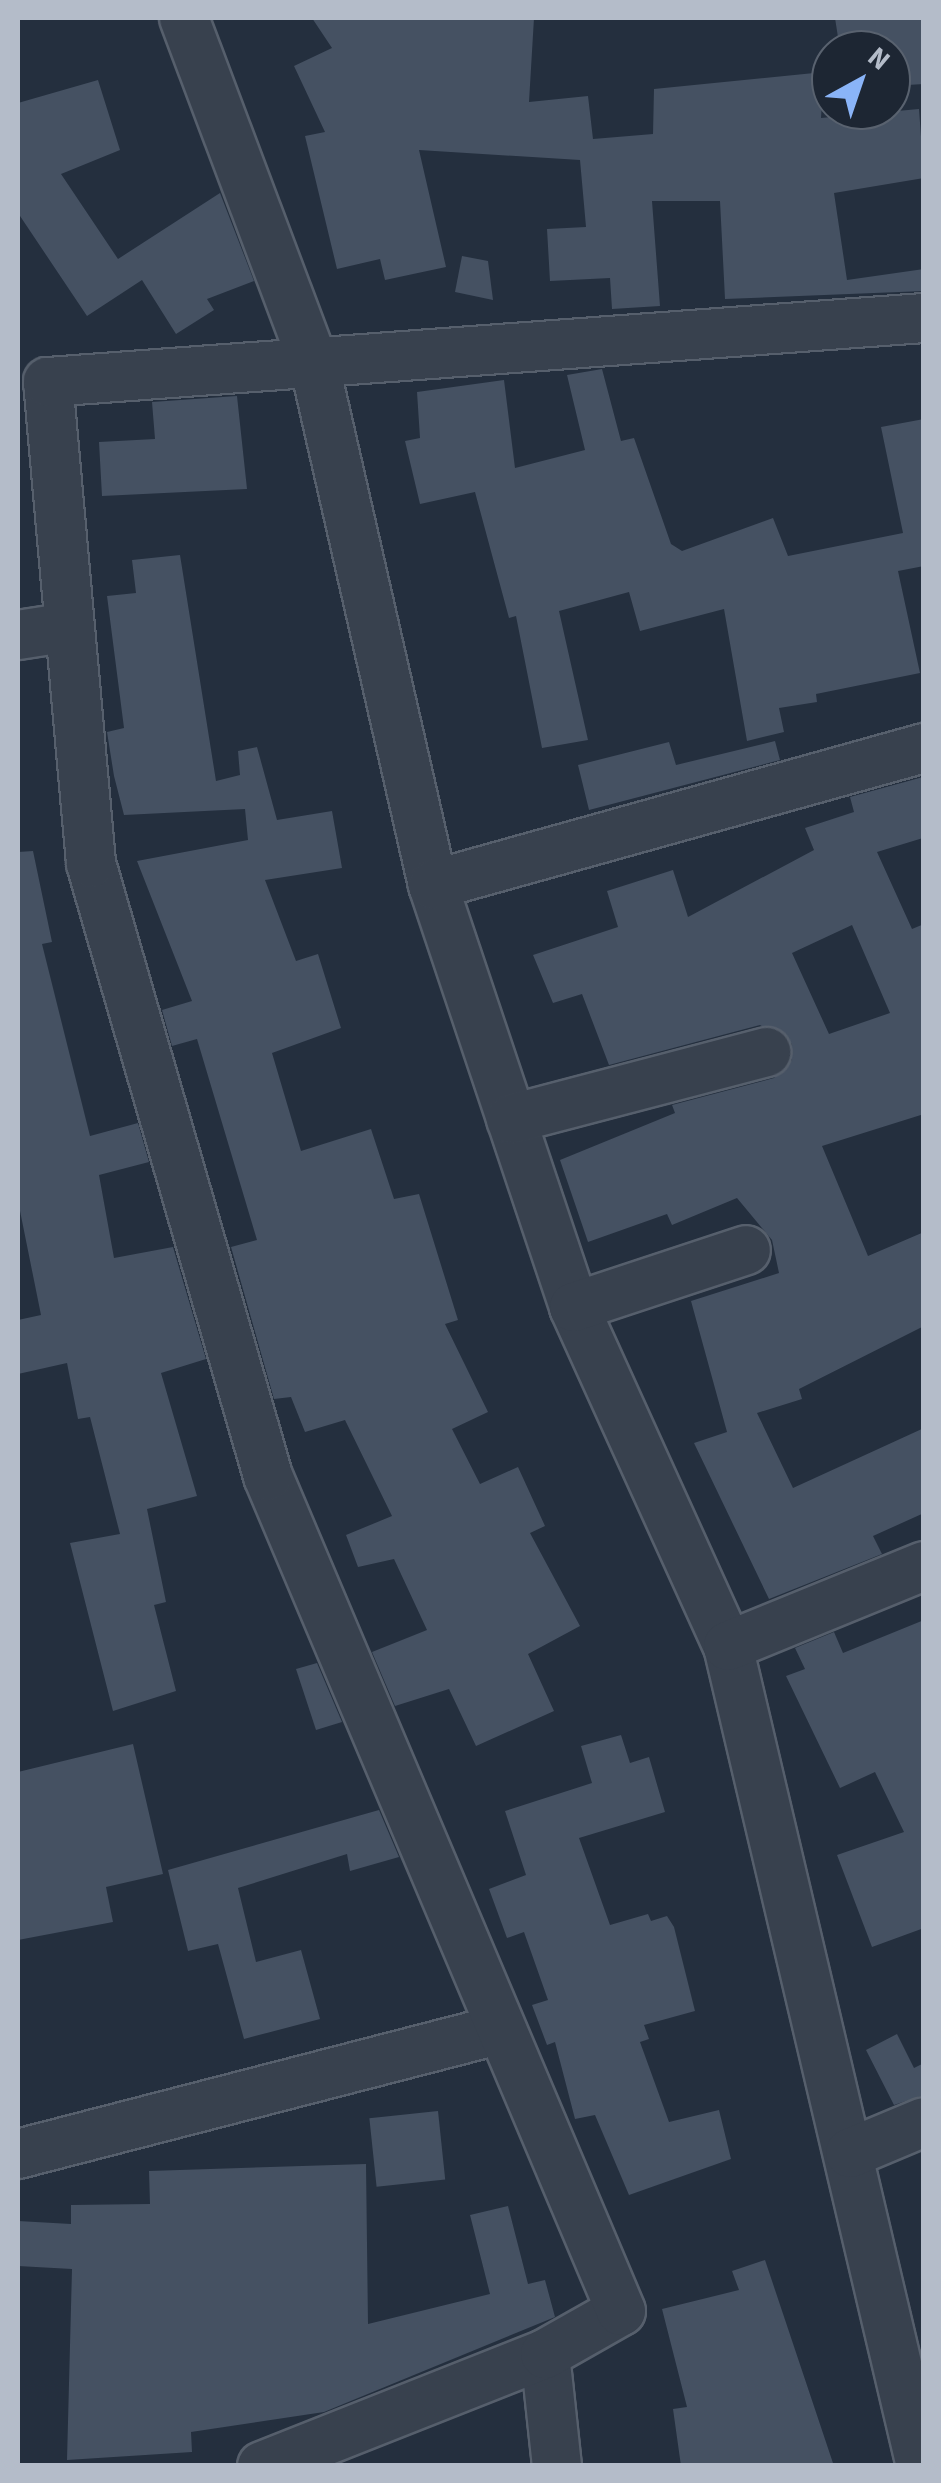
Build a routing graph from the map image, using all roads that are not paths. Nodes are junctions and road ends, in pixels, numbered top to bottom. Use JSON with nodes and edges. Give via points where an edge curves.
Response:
{"nodes":[{"id":1,"x":184,"y":18,"type":"edge"},
{"id":2,"x":924,"y":318,"type":"edge"},
{"id":3,"x":314,"y":364,"type":"junction"},
{"id":4,"x":40,"y":632,"type":"edge"},
{"id":5,"x":924,"y":748,"type":"edge"},
{"id":6,"x":433,"y":886,"type":"junction"},
{"id":7,"x":766,"y":1052,"type":"dead end"},
{"id":8,"x":511,"y":1119,"type":"junction"},
{"id":9,"x":746,"y":1250,"type":"dead end"},
{"id":10,"x":574,"y":1307,"type":"junction"},
{"id":11,"x":924,"y":1566,"type":"edge"},
{"id":12,"x":728,"y":1646,"type":"junction"},
{"id":13,"x":501,"y":2029,"type":"junction"},
{"id":14,"x":924,"y":2122,"type":"edge"},
{"id":15,"x":850,"y":2152,"type":"junction"},
{"id":16,"x":18,"y":2154,"type":"edge"},
{"id":17,"x":545,"y":2354,"type":"junction"},
{"id":18,"x":262,"y":2466,"type":"edge"},
{"id":19,"x":557,"y":2466,"type":"edge"},
{"id":20,"x":921,"y":2466,"type":"edge"}],
"edges":[{"from":1,"to":3,"type":"street"},
{"from":2,"to":3,"type":"street"},
{"from":3,"to":4,"type":"street","via":[[48,382]]},
{"from":3,"to":6,"type":"street"},
{"from":4,"to":13,"type":"street","via":[[91,862],[268,1476]]},
{"from":5,"to":6,"type":"street"},
{"from":6,"to":8,"type":"street"},
{"from":7,"to":8,"type":"street"},
{"from":8,"to":10,"type":"street"},
{"from":9,"to":10,"type":"street"},
{"from":10,"to":12,"type":"street"},
{"from":11,"to":12,"type":"street"},
{"from":12,"to":15,"type":"street"},
{"from":13,"to":16,"type":"street"},
{"from":13,"to":17,"type":"street","via":[[621,2312]]},
{"from":14,"to":15,"type":"street"},
{"from":15,"to":20,"type":"street"},
{"from":17,"to":18,"type":"street"},
{"from":17,"to":19,"type":"street"}]}
